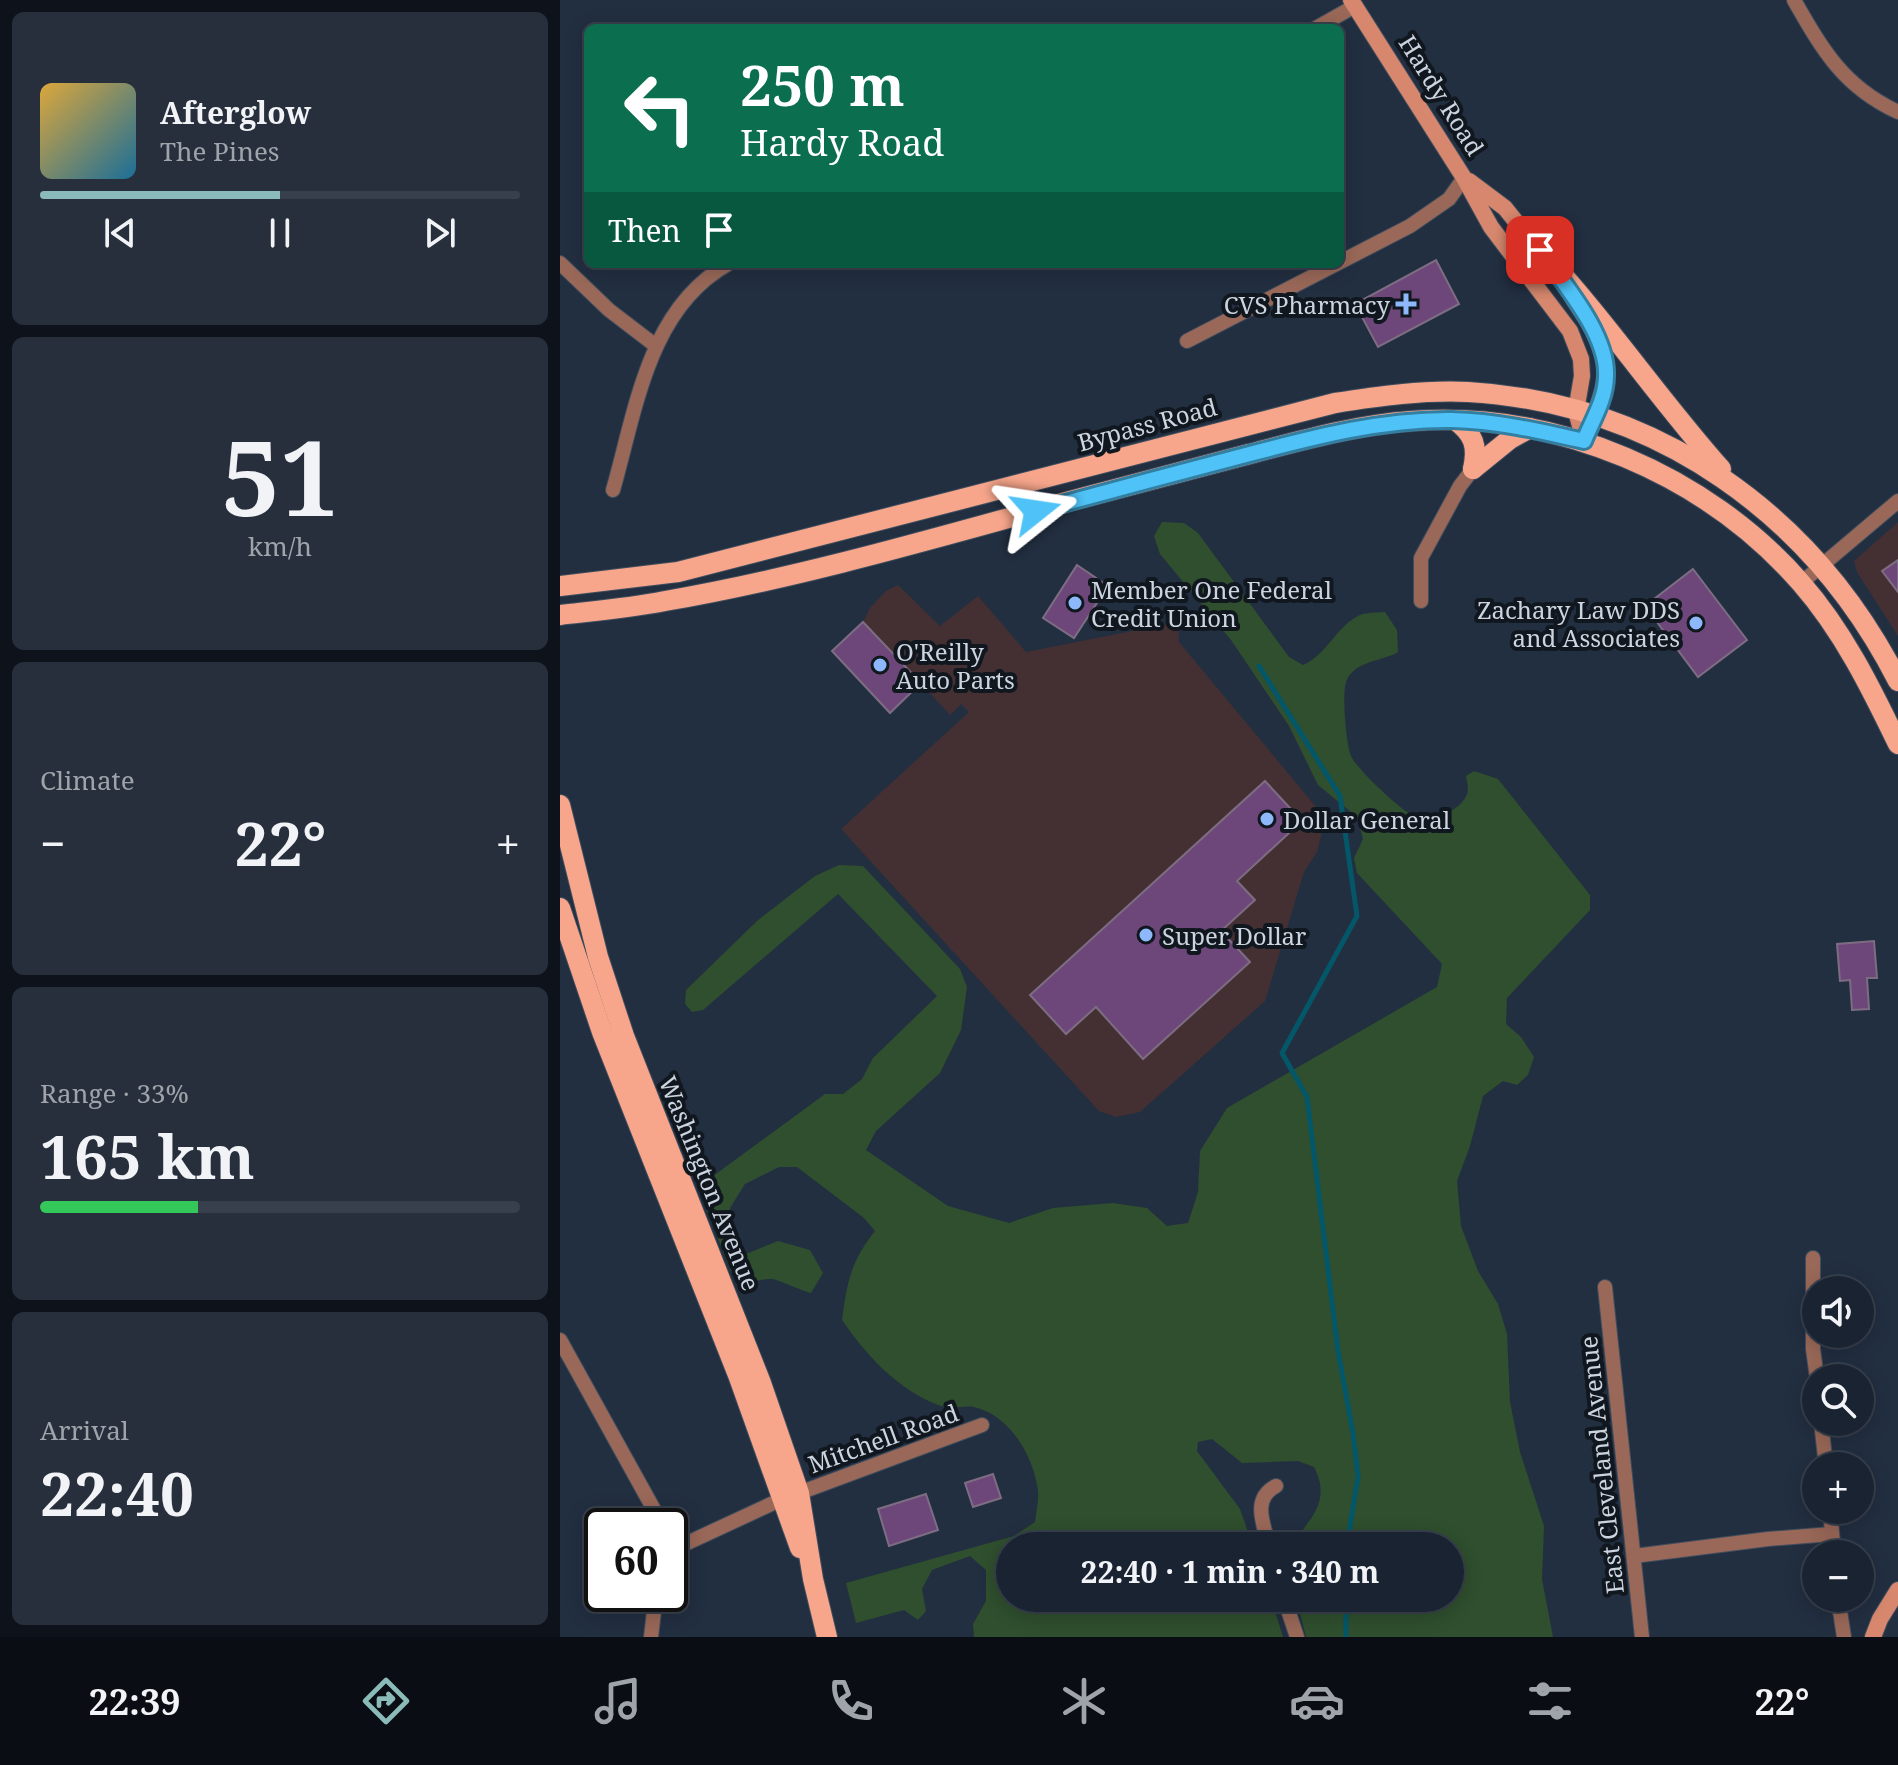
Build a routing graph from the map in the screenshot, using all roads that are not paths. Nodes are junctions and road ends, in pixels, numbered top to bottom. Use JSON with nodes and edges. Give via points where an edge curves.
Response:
{"nodes":[{"id":1,"x":1794,"y":0,"type":"edge"},
{"id":2,"x":1353,"y":3,"type":"edge"},
{"id":3,"x":1322,"y":24,"type":"edge"},
{"id":4,"x":1898,"y":112,"type":"edge"},
{"id":5,"x":1464,"y":178,"type":"junction"},
{"id":6,"x":1540,"y":250,"type":"junction"},
{"id":7,"x":1344,"y":260,"type":"edge"},
{"id":8,"x":560,"y":263,"type":"edge"},
{"id":9,"x":722,"y":268,"type":"edge"},
{"id":10,"x":1329,"y":268,"type":"edge"},
{"id":11,"x":1187,"y":341,"type":"dead end"},
{"id":12,"x":656,"y":346,"type":"junction"},
{"id":13,"x":1585,"y":414,"type":"junction"},
{"id":14,"x":1455,"y":420,"type":"junction"},
{"id":15,"x":1530,"y":428,"type":"junction"},
{"id":16,"x":1584,"y":441,"type":"junction"},
{"id":17,"x":1473,"y":469,"type":"junction"},
{"id":18,"x":1737,"y":487,"type":"junction"},
{"id":19,"x":613,"y":490,"type":"dead end"},
{"id":20,"x":1898,"y":501,"type":"edge"},
{"id":21,"x":1822,"y":564,"type":"junction"},
{"id":22,"x":662,"y":574,"type":"junction"},
{"id":23,"x":1801,"y":583,"type":"junction"},
{"id":24,"x":560,"y":586,"type":"edge"},
{"id":25,"x":560,"y":597,"type":"edge"},
{"id":26,"x":1421,"y":601,"type":"dead end"},
{"id":27,"x":560,"y":615,"type":"edge"},
{"id":28,"x":1898,"y":681,"type":"edge"},
{"id":29,"x":1898,"y":744,"type":"edge"},
{"id":30,"x":560,"y":805,"type":"edge"},
{"id":31,"x":560,"y":908,"type":"edge"},
{"id":32,"x":1813,"y":1258,"type":"dead end"},
{"id":33,"x":1605,"y":1287,"type":"dead end"},
{"id":34,"x":560,"y":1340,"type":"edge"},
{"id":35,"x":1815,"y":1364,"type":"edge"},
{"id":36,"x":982,"y":1425,"type":"dead end"},
{"id":37,"x":1276,"y":1486,"type":"dead end"},
{"id":38,"x":791,"y":1496,"type":"junction"},
{"id":39,"x":653,"y":1508,"type":"edge"},
{"id":40,"x":1831,"y":1524,"type":"edge"},
{"id":41,"x":1265,"y":1532,"type":"edge"},
{"id":42,"x":1832,"y":1534,"type":"junction"},
{"id":43,"x":688,"y":1539,"type":"edge"},
{"id":44,"x":1833,"y":1540,"type":"edge"},
{"id":45,"x":1634,"y":1556,"type":"junction"},
{"id":46,"x":1898,"y":1590,"type":"edge"},
{"id":47,"x":654,"y":1612,"type":"edge"},
{"id":48,"x":1289,"y":1612,"type":"edge"},
{"id":49,"x":1840,"y":1612,"type":"edge"},
{"id":50,"x":651,"y":1637,"type":"edge"},
{"id":51,"x":827,"y":1637,"type":"edge"},
{"id":52,"x":1297,"y":1637,"type":"edge"},
{"id":53,"x":1642,"y":1637,"type":"edge"},
{"id":54,"x":1844,"y":1637,"type":"edge"},
{"id":55,"x":1873,"y":1637,"type":"edge"}],
"edges":[{"from":1,"to":4,"type":"street","via":[[1849,82]]},
{"from":2,"to":3,"type":"street"},
{"from":2,"to":5,"type":"main road","name":"Hardy Road"},
{"from":5,"to":6,"type":"main road","name":"Hardy Road","via":[[1505,208]]},
{"from":5,"to":7,"type":"street","via":[[1449,199],[1410,226]]},
{"from":5,"to":13,"type":"main road","name":"Hardy Road","via":[[1491,227],[1570,331],[1581,359]]},
{"from":6,"to":13,"type":"main road","name":"Hardy Road","via":[[1602,351],[1604,392]]},
{"from":6,"to":18,"type":"main road"},
{"from":8,"to":12,"type":"street"},
{"from":9,"to":12,"type":"street","via":[[682,302]]},
{"from":10,"to":11,"type":"street"},
{"from":12,"to":19,"type":"street"},
{"from":13,"to":16,"type":"main road","name":"Hardy Road"},
{"from":13,"to":18,"type":"main road","name":"Bypass Road","via":[[1677,450]]},
{"from":13,"to":22,"type":"main road","name":"Bypass Road","via":[[1469,392],[1389,394],[1335,403]]},
{"from":14,"to":15,"type":"main road"},
{"from":14,"to":17,"type":"main road","via":[[1472,436]]},
{"from":14,"to":27,"type":"main road","via":[[1324,434],[739,586]]},
{"from":15,"to":16,"type":"main road"},
{"from":15,"to":17,"type":"main road"},
{"from":16,"to":23,"type":"main road","via":[[1689,489],[1751,534]]},
{"from":17,"to":26,"type":"street","via":[[1421,558]]},
{"from":18,"to":21,"type":"main road"},
{"from":20,"to":21,"type":"street"},
{"from":21,"to":23,"type":"street"},
{"from":21,"to":28,"type":"main road","via":[[1855,607]]},
{"from":22,"to":24,"type":"main road","name":"Bypass Road"},
{"from":22,"to":25,"type":"main road"},
{"from":23,"to":29,"type":"main road","via":[[1851,652]]},
{"from":30,"to":38,"type":"main road","name":"Washington Avenue","via":[[624,1036],[761,1383]]},
{"from":31,"to":38,"type":"main road","name":"Washington Avenue","via":[[602,1032]]},
{"from":32,"to":35,"type":"street"},
{"from":33,"to":45,"type":"street","name":"East Cleveland Avenue"},
{"from":34,"to":39,"type":"street"},
{"from":36,"to":38,"type":"street","name":"Mitchell Road"},
{"from":37,"to":41,"type":"street","via":[[1261,1503]]},
{"from":38,"to":43,"type":"street","name":"Mitchell Road"},
{"from":38,"to":51,"type":"main road","name":"Washington Avenue"},
{"from":40,"to":42,"type":"street"},
{"from":42,"to":44,"type":"street"},
{"from":42,"to":45,"type":"street"},
{"from":45,"to":53,"type":"street","name":"East Cleveland Avenue"},
{"from":46,"to":55,"type":"main road"},
{"from":47,"to":50,"type":"street"},
{"from":48,"to":52,"type":"street"},
{"from":49,"to":54,"type":"street"}]}
